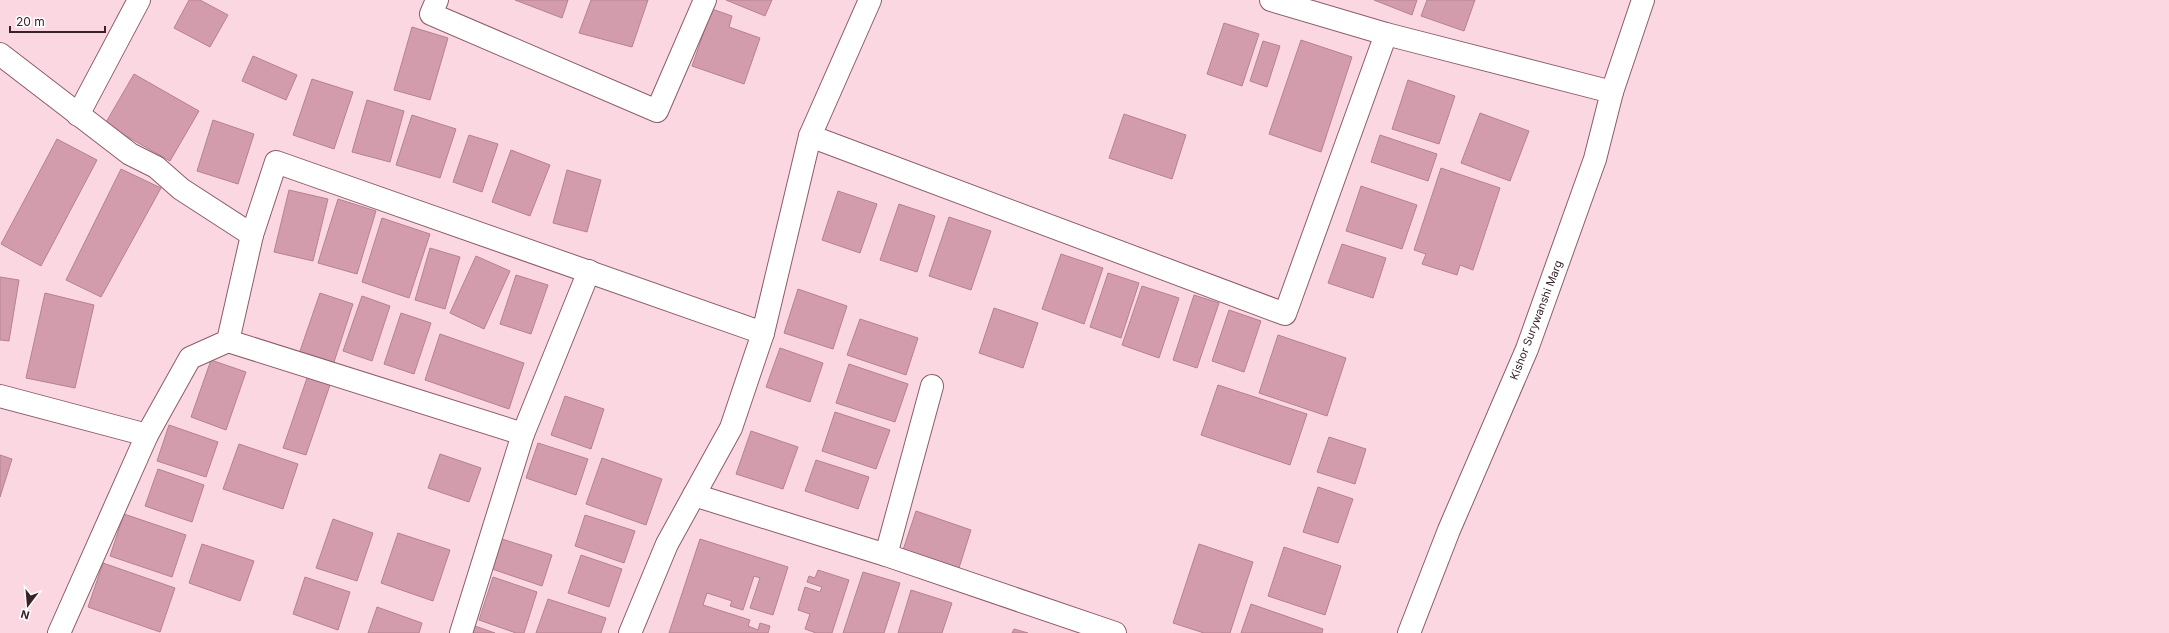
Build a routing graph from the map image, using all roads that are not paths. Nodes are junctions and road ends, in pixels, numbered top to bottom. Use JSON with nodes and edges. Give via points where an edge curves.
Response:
{"nodes":[{"id":1,"x":139,"y":0,"type":"edge"},
{"id":2,"x":437,"y":0,"type":"edge"},
{"id":3,"x":705,"y":0,"type":"edge"},
{"id":4,"x":870,"y":0,"type":"edge"},
{"id":5,"x":1271,"y":0,"type":"edge"},
{"id":6,"x":1643,"y":0,"type":"edge"},
{"id":7,"x":1386,"y":34,"type":"junction"},
{"id":8,"x":0,"y":54,"type":"edge"},
{"id":9,"x":1612,"y":92,"type":"junction"},
{"id":10,"x":78,"y":115,"type":"junction"},
{"id":11,"x":810,"y":136,"type":"junction"},
{"id":12,"x":252,"y":235,"type":"junction"},
{"id":13,"x":589,"y":270,"type":"junction"},
{"id":14,"x":763,"y":333,"type":"junction"},
{"id":15,"x":228,"y":341,"type":"junction"},
{"id":16,"x":932,"y":386,"type":"dead end"},
{"id":17,"x":0,"y":396,"type":"edge"},
{"id":18,"x":523,"y":434,"type":"junction"},
{"id":19,"x":147,"y":435,"type":"junction"},
{"id":20,"x":694,"y":495,"type":"junction"},
{"id":21,"x":886,"y":555,"type":"junction"},
{"id":22,"x":59,"y":633,"type":"edge"},
{"id":23,"x":461,"y":633,"type":"edge"},
{"id":24,"x":630,"y":633,"type":"edge"},
{"id":25,"x":1114,"y":633,"type":"edge"},
{"id":26,"x":1409,"y":633,"type":"edge"}],
"edges":[{"from":1,"to":10,"type":"street"},
{"from":2,"to":3,"type":"street","via":[[431,14],[657,111]]},
{"from":4,"to":11,"type":"street"},
{"from":5,"to":7,"type":"street"},
{"from":6,"to":9,"type":"street","name":"Kishor Surywanshi Marg"},
{"from":7,"to":9,"type":"street"},
{"from":7,"to":11,"type":"street","via":[[1285,314]]},
{"from":8,"to":10,"type":"street"},
{"from":9,"to":26,"type":"street","name":"Kishor Surywanshi Marg","via":[[1595,159],[1527,349],[1449,530]]},
{"from":10,"to":12,"type":"street","via":[[130,154],[156,167],[181,189]]},
{"from":11,"to":14,"type":"street"},
{"from":12,"to":13,"type":"street","via":[[276,162]]},
{"from":12,"to":15,"type":"street"},
{"from":13,"to":14,"type":"street"},
{"from":13,"to":18,"type":"street"},
{"from":14,"to":20,"type":"street","via":[[731,428]]},
{"from":15,"to":18,"type":"street"},
{"from":15,"to":19,"type":"street","via":[[190,358]]},
{"from":16,"to":21,"type":"street"},
{"from":17,"to":19,"type":"street"},
{"from":18,"to":23,"type":"street"},
{"from":19,"to":22,"type":"street"},
{"from":20,"to":21,"type":"street"},
{"from":20,"to":24,"type":"street","via":[[667,544]]},
{"from":21,"to":25,"type":"street"}]}
